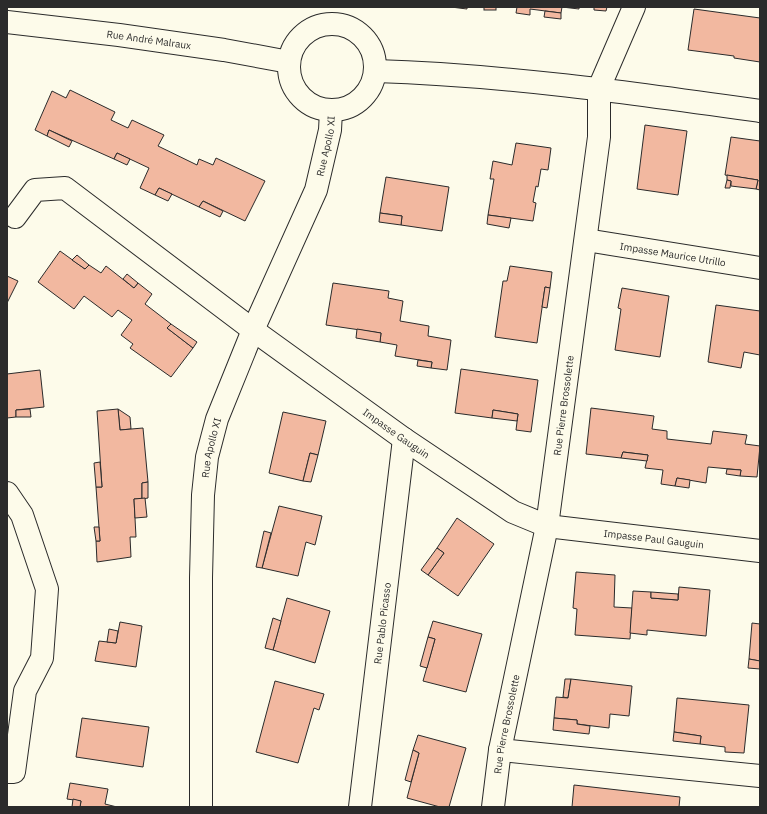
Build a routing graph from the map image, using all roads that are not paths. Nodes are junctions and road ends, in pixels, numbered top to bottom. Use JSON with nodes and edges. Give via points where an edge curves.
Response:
{"nodes":[{"id":1,"x":634,"y":7,"type":"edge"},
{"id":2,"x":338,"y":16,"type":"edge"},
{"id":3,"x":7,"y":22,"type":"edge"},
{"id":4,"x":289,"y":62,"type":"junction"},
{"id":5,"x":376,"y":71,"type":"junction"},
{"id":6,"x":599,"y":88,"type":"junction"},
{"id":7,"x":331,"y":111,"type":"junction"},
{"id":8,"x":760,"y":111,"type":"edge"},
{"id":9,"x":15,"y":217,"type":"dead end"},
{"id":10,"x":586,"y":240,"type":"junction"},
{"id":11,"x":760,"y":268,"type":"edge"},
{"id":12,"x":253,"y":330,"type":"junction"},
{"id":13,"x":404,"y":439,"type":"junction"},
{"id":14,"x":7,"y":492,"type":"edge"},
{"id":15,"x":548,"y":526,"type":"junction"},
{"id":16,"x":760,"y":551,"type":"edge"},
{"id":17,"x":500,"y":750,"type":"junction"},
{"id":18,"x":7,"y":772,"type":"edge"},
{"id":19,"x":760,"y":776,"type":"edge"},
{"id":20,"x":201,"y":807,"type":"edge"},
{"id":21,"x":360,"y":807,"type":"edge"},
{"id":22,"x":493,"y":807,"type":"edge"}],
"edges":[{"from":1,"to":6,"type":"street","name":"Rue Pierre Brossolette"},
{"from":2,"to":4,"type":"street","via":[[306,33],[295,46]]},
{"from":2,"to":5,"type":"street","via":[[366,40],[374,55]]},
{"from":3,"to":4,"type":"street","name":"Rue André Malraux","via":[[119,35]]},
{"from":4,"to":7,"type":"street","via":[[295,90],[304,101],[317,108]]},
{"from":5,"to":6,"type":"street","via":[[433,73]]},
{"from":5,"to":7,"type":"street","via":[[371,87],[361,99],[348,108]]},
{"from":6,"to":8,"type":"street"},
{"from":6,"to":10,"type":"street","name":"Rue Pierre Brossolette","via":[[599,137]]},
{"from":7,"to":12,"type":"street","name":"Rue Apollo XI","via":[[330,130],[316,190]]},
{"from":9,"to":12,"type":"street","name":"Impasse Gauguin","via":[[35,190],[65,188]]},
{"from":10,"to":11,"type":"street","name":"Impasse Maurice Utrillo"},
{"from":10,"to":15,"type":"street","name":"Rue Pierre Brossolette"},
{"from":12,"to":13,"type":"street","name":"Impasse Gauguin"},
{"from":12,"to":20,"type":"street","name":"Rue Apollo XI","via":[[217,419],[207,457],[201,586]]},
{"from":13,"to":15,"type":"street","name":"Impasse Gauguin","via":[[514,512]]},
{"from":13,"to":21,"type":"street","name":"Rue Pablo Picasso"},
{"from":14,"to":18,"type":"street","via":[[22,515],[47,589],[42,658],[25,691],[14,772]]},
{"from":15,"to":16,"type":"street","name":"Impasse Paul Gauguin"},
{"from":15,"to":17,"type":"street","name":"Rue Pierre Brossolette"},
{"from":17,"to":19,"type":"street"},
{"from":17,"to":22,"type":"street","name":"Rue Pierre Brossolette"}]}
